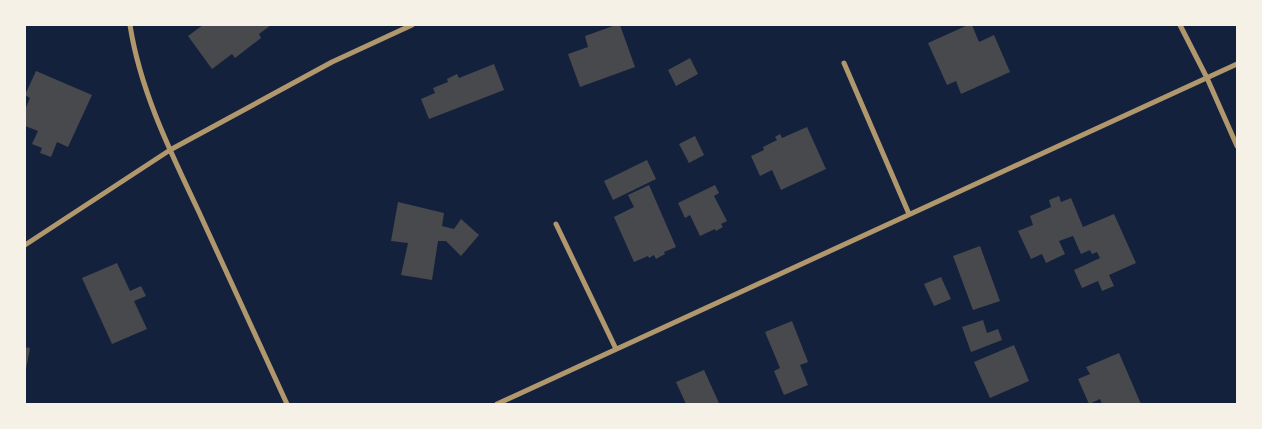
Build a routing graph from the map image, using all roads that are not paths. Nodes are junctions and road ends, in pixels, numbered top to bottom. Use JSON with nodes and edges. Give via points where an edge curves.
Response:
{"nodes":[{"id":1,"x":130,"y":25,"type":"edge"},
{"id":2,"x":412,"y":25,"type":"edge"},
{"id":3,"x":1180,"y":25,"type":"edge"},
{"id":4,"x":844,"y":63,"type":"dead end"},
{"id":5,"x":1237,"y":64,"type":"edge"},
{"id":6,"x":1207,"y":78,"type":"junction"},
{"id":7,"x":1237,"y":146,"type":"edge"},
{"id":8,"x":170,"y":150,"type":"junction"},
{"id":9,"x":910,"y":214,"type":"junction"},
{"id":10,"x":556,"y":224,"type":"dead end"},
{"id":11,"x":25,"y":245,"type":"edge"},
{"id":12,"x":616,"y":349,"type":"junction"},
{"id":13,"x":287,"y":404,"type":"edge"},
{"id":14,"x":497,"y":404,"type":"edge"}],
"edges":[{"from":1,"to":8,"type":"street","via":[[148,95]]},
{"from":2,"to":8,"type":"street","via":[[332,62]]},
{"from":3,"to":6,"type":"street"},
{"from":4,"to":9,"type":"street"},
{"from":5,"to":6,"type":"street"},
{"from":6,"to":7,"type":"street"},
{"from":6,"to":9,"type":"street"},
{"from":8,"to":11,"type":"street"},
{"from":8,"to":13,"type":"street"},
{"from":9,"to":12,"type":"street"},
{"from":10,"to":12,"type":"street"},
{"from":12,"to":14,"type":"street"}]}
